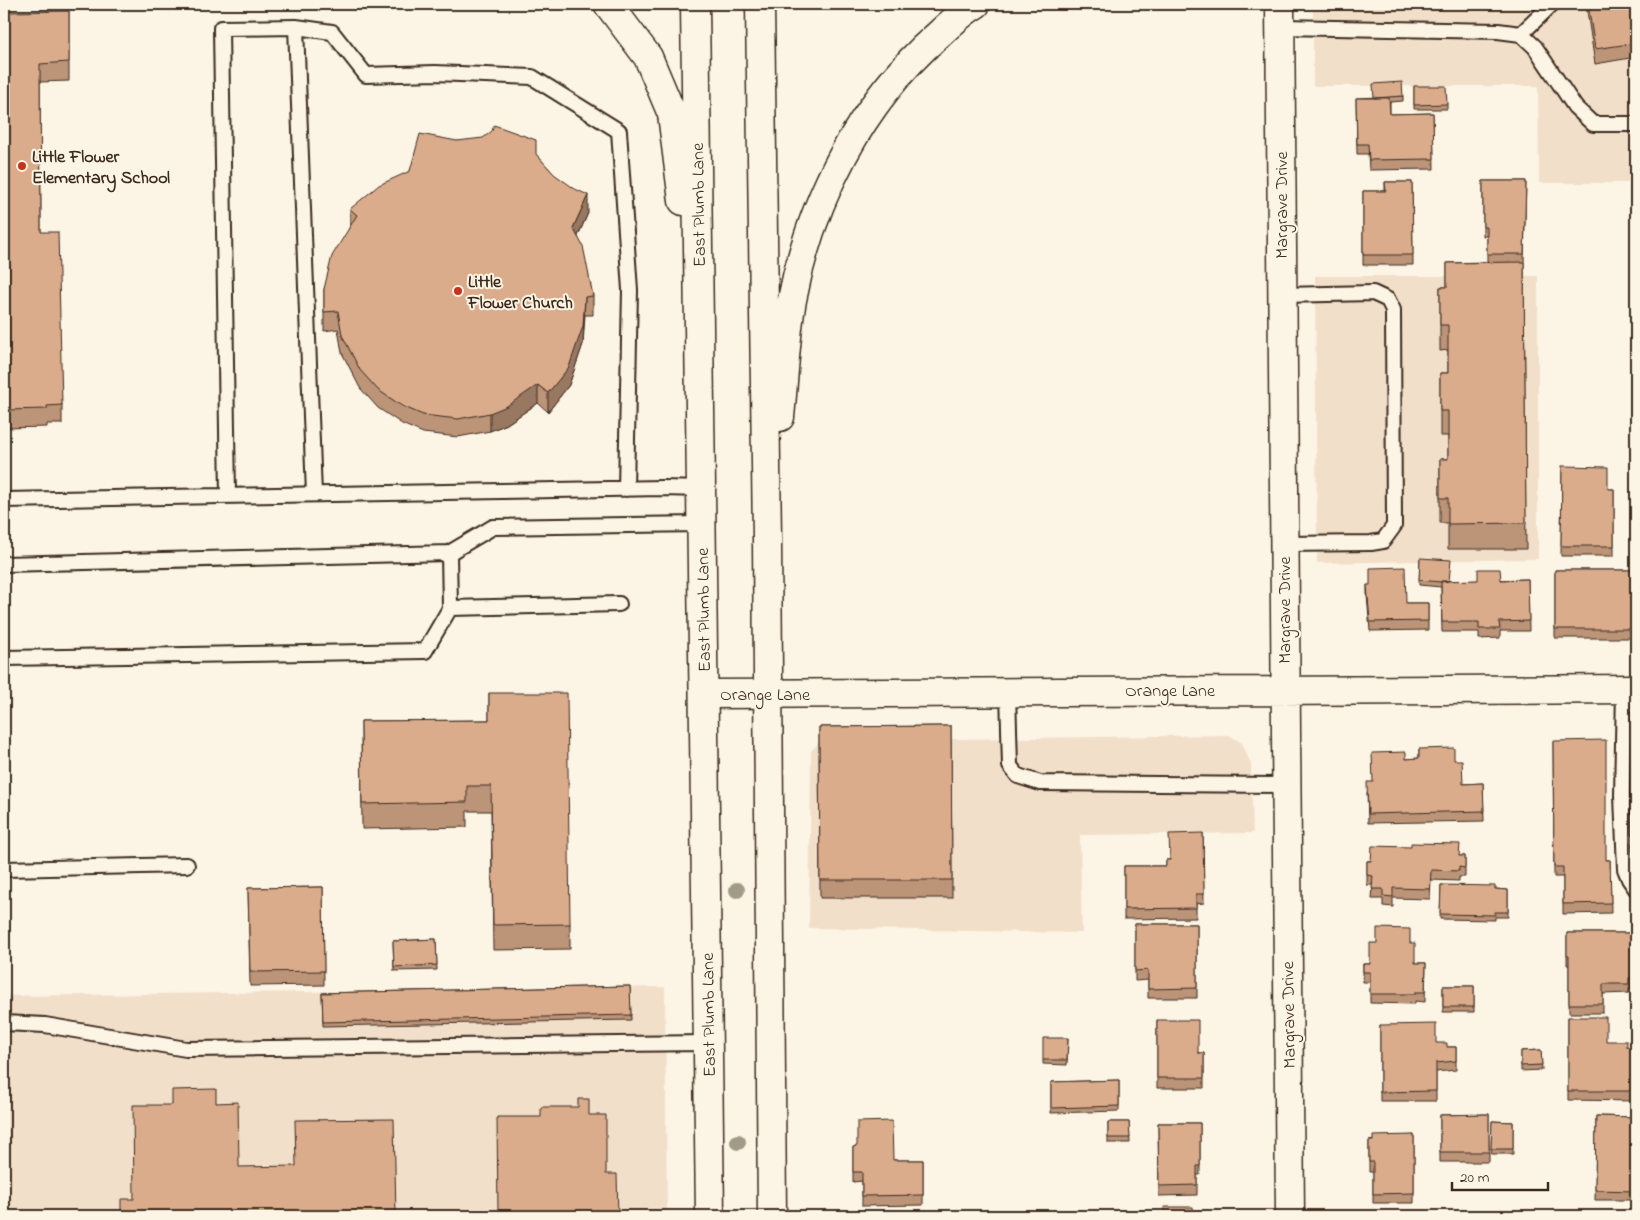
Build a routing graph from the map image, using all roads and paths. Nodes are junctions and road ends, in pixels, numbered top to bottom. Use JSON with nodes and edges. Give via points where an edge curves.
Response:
{"nodes":[{"id":1,"x":608,"y":4,"type":"edge"},
{"id":2,"x":695,"y":4,"type":"edge"},
{"id":3,"x":760,"y":4,"type":"edge"},
{"id":4,"x":976,"y":4,"type":"edge"},
{"id":5,"x":1552,"y":4,"type":"edge"},
{"id":6,"x":1280,"y":15,"type":"edge"},
{"id":7,"x":296,"y":27,"type":"junction"},
{"id":8,"x":1521,"y":34,"type":"junction"},
{"id":9,"x":1636,"y":124,"type":"edge"},
{"id":10,"x":1282,"y":295,"type":"junction"},
{"id":11,"x":700,"y":366,"type":"junction"},
{"id":12,"x":626,"y":489,"type":"junction"},
{"id":13,"x":702,"y":489,"type":"junction"},
{"id":14,"x":314,"y":494,"type":"junction"},
{"id":15,"x":228,"y":496,"type":"junction"},
{"id":16,"x":4,"y":500,"type":"edge"},
{"id":17,"x":702,"y":524,"type":"junction"},
{"id":18,"x":767,"y":540,"type":"junction"},
{"id":19,"x":1284,"y":544,"type":"junction"},
{"id":20,"x":449,"y":554,"type":"junction"},
{"id":21,"x":4,"y":564,"type":"edge"},
{"id":22,"x":619,"y":604,"type":"dead end"},
{"id":23,"x":450,"y":608,"type":"junction"},
{"id":24,"x":4,"y":658,"type":"edge"},
{"id":25,"x":1630,"y":689,"type":"edge"},
{"id":26,"x":1285,"y":690,"type":"junction"},
{"id":27,"x":1008,"y":692,"type":"junction"},
{"id":28,"x":704,"y":694,"type":"junction"},
{"id":29,"x":768,"y":694,"type":"junction"},
{"id":30,"x":1286,"y":785,"type":"junction"},
{"id":31,"x":187,"y":865,"type":"dead end"},
{"id":32,"x":4,"y":869,"type":"edge"},
{"id":33,"x":1636,"y":889,"type":"edge"},
{"id":34,"x":4,"y":1023,"type":"edge"},
{"id":35,"x":708,"y":1043,"type":"junction"},
{"id":36,"x":710,"y":1216,"type":"edge"},
{"id":37,"x":772,"y":1216,"type":"edge"},
{"id":38,"x":1290,"y":1216,"type":"edge"}],
"edges":[{"from":1,"to":11,"type":"main road","via":[[648,57],[672,114]]},
{"from":2,"to":11,"type":"main road","name":"East Plumb Lane"},
{"from":3,"to":18,"type":"main road"},
{"from":4,"to":18,"type":"main road","via":[[918,52],[885,89],[857,129],[828,187],[792,300]]},
{"from":5,"to":8,"type":"lane"},
{"from":6,"to":8,"type":"lane"},
{"from":6,"to":10,"type":"main road","name":"Margrave Drive"},
{"from":7,"to":12,"type":"lane","via":[[332,32],[366,75],[435,73],[532,77],[619,131],[630,290]]},
{"from":7,"to":14,"type":"lane"},
{"from":7,"to":15,"type":"lane","via":[[221,28]]},
{"from":8,"to":9,"type":"lane","via":[[1535,47],[1575,107],[1593,124]]},
{"from":10,"to":19,"type":"main road","name":"Margrave Drive"},
{"from":10,"to":19,"type":"lane","via":[[1373,293],[1388,300],[1393,310],[1394,526],[1383,541],[1371,543]]},
{"from":11,"to":13,"type":"main road","name":"East Plumb Lane"},
{"from":12,"to":13,"type":"lane"},
{"from":12,"to":14,"type":"lane"},
{"from":13,"to":17,"type":"main road","name":"East Plumb Lane"},
{"from":14,"to":15,"type":"lane"},
{"from":15,"to":16,"type":"lane"},
{"from":17,"to":20,"type":"lane","via":[[494,528]]},
{"from":17,"to":28,"type":"main road","name":"East Plumb Lane"},
{"from":18,"to":29,"type":"main road"},
{"from":19,"to":26,"type":"main road","name":"Margrave Drive"},
{"from":20,"to":21,"type":"lane"},
{"from":20,"to":23,"type":"lane"},
{"from":22,"to":23,"type":"lane"},
{"from":23,"to":24,"type":"lane","via":[[425,651]]},
{"from":25,"to":26,"type":"main road","name":"Orange Lane"},
{"from":25,"to":33,"type":"lane","via":[[1622,796],[1625,869]]},
{"from":26,"to":27,"type":"main road","name":"Orange Lane"},
{"from":26,"to":30,"type":"main road","name":"Margrave Drive"},
{"from":27,"to":29,"type":"main road","name":"Orange Lane"},
{"from":27,"to":30,"type":"lane","via":[[1010,766],[1018,776],[1040,783]]},
{"from":28,"to":29,"type":"main road","name":"Orange Lane"},
{"from":28,"to":35,"type":"main road","name":"East Plumb Lane"},
{"from":29,"to":37,"type":"main road"},
{"from":30,"to":38,"type":"main road","name":"Margrave Drive"},
{"from":31,"to":32,"type":"lane"},
{"from":34,"to":35,"type":"lane","via":[[45,1025],[186,1049]]},
{"from":35,"to":36,"type":"main road","name":"East Plumb Lane"}]}
